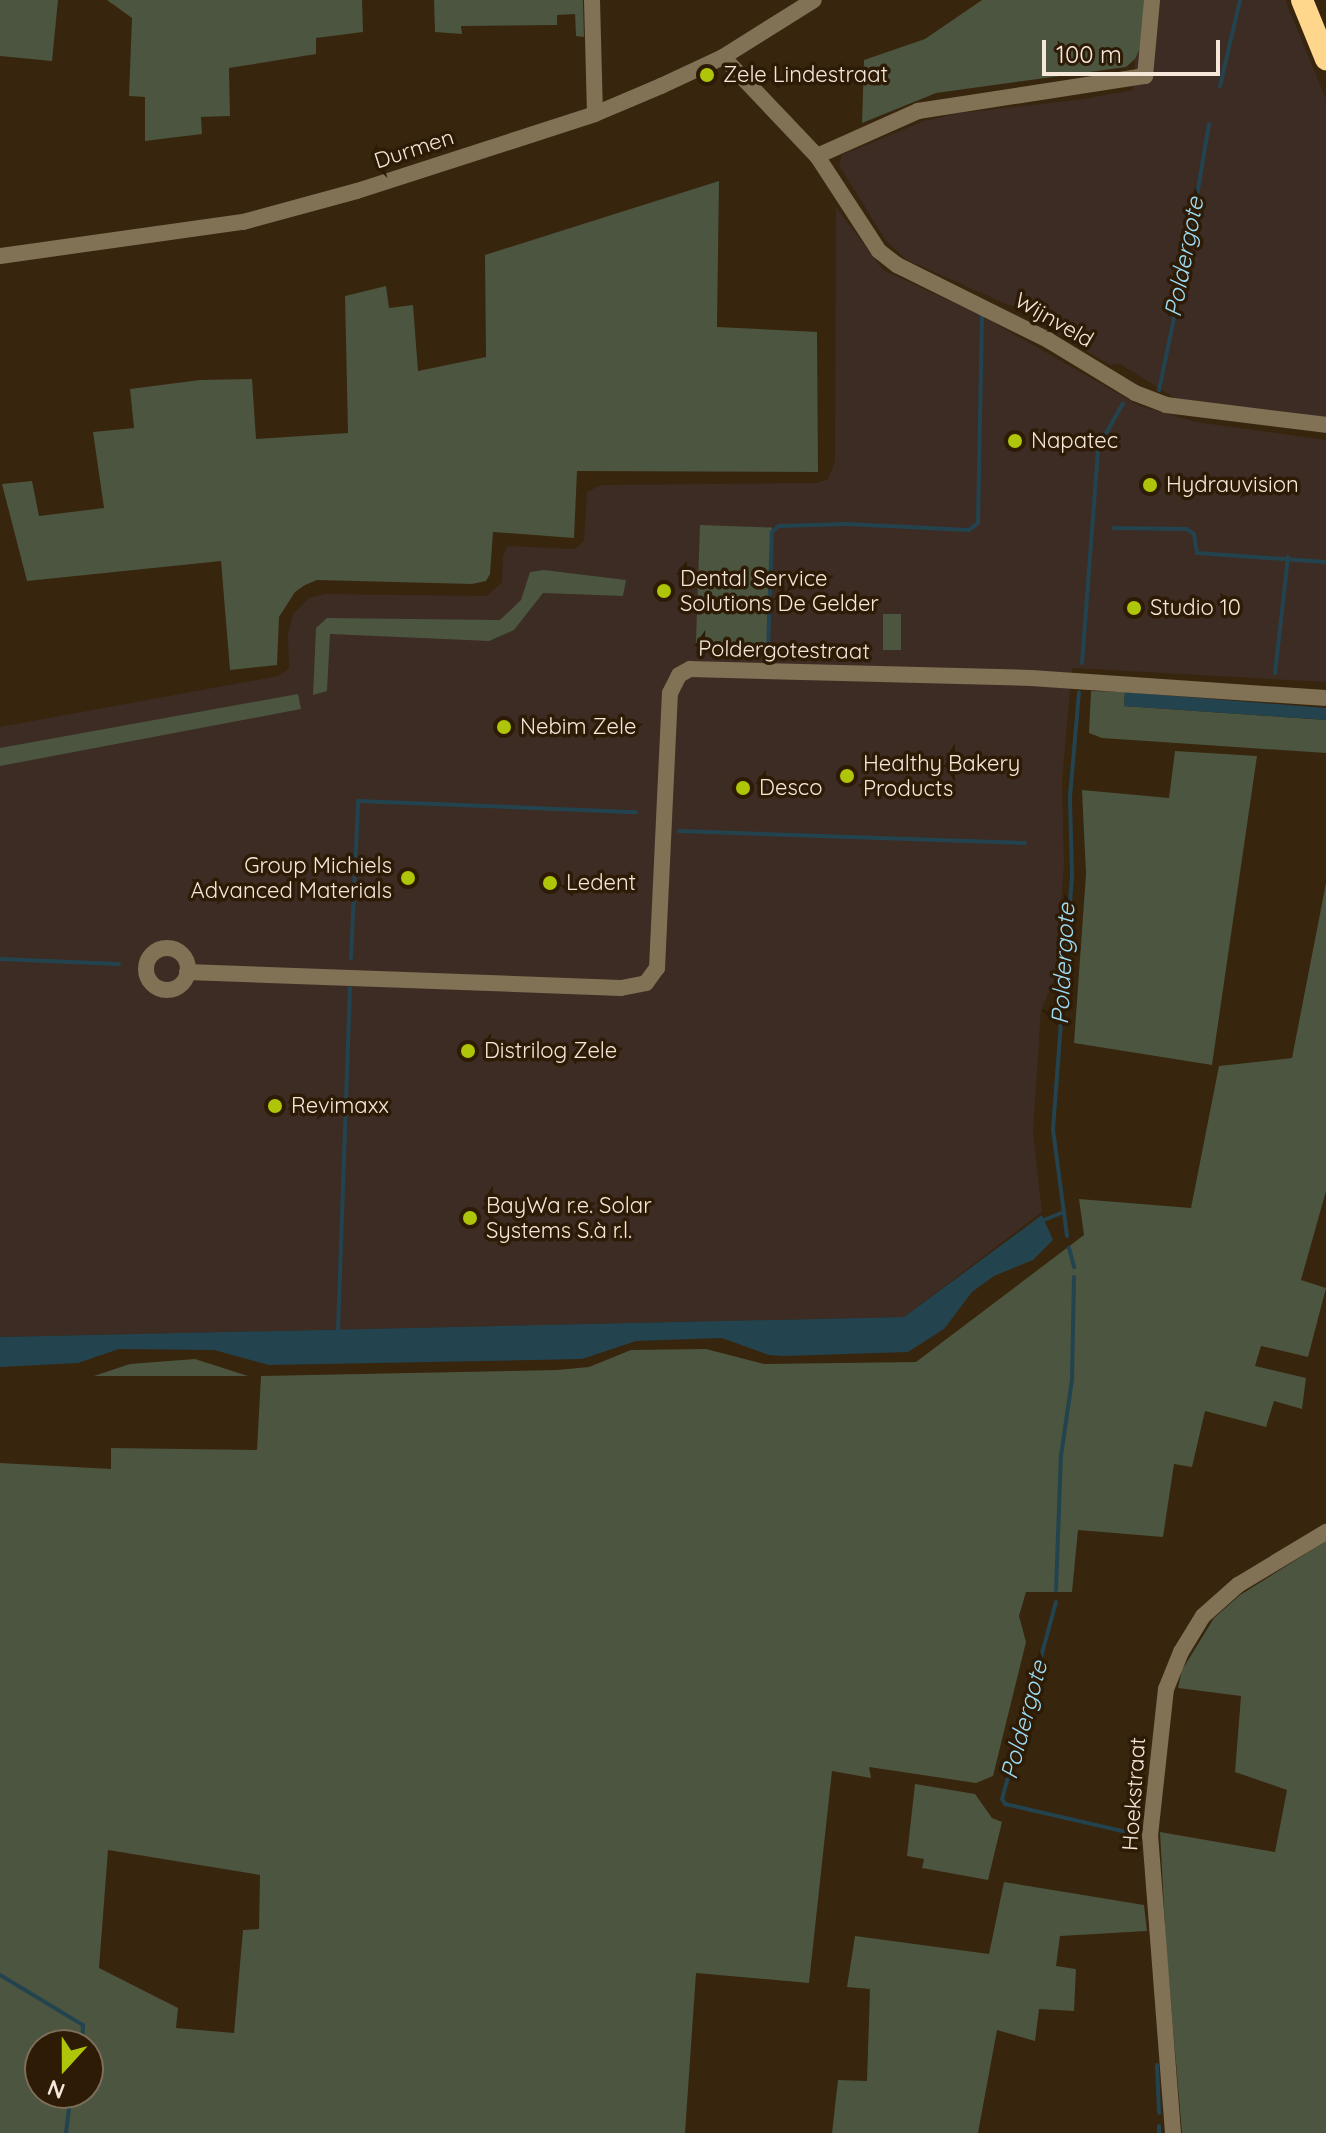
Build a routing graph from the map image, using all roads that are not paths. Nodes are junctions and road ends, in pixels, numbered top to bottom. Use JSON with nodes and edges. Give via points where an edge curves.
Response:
{"nodes":[{"id":1,"x":592,"y":0,"type":"edge"},
{"id":2,"x":814,"y":0,"type":"edge"},
{"id":3,"x":1152,"y":0,"type":"edge"},
{"id":4,"x":1302,"y":0,"type":"edge"},
{"id":5,"x":723,"y":57,"type":"junction"},
{"id":6,"x":1326,"y":59,"type":"edge"},
{"id":7,"x":595,"y":114,"type":"junction"},
{"id":8,"x":817,"y":156,"type":"junction"},
{"id":9,"x":0,"y":256,"type":"edge"},
{"id":10,"x":1326,"y":425,"type":"edge"},
{"id":11,"x":1326,"y":698,"type":"edge"},
{"id":12,"x":187,"y":972,"type":"dead end"},
{"id":13,"x":1326,"y":1532,"type":"edge"},
{"id":14,"x":1173,"y":2133,"type":"edge"}],
"edges":[{"from":1,"to":7,"type":"street"},
{"from":2,"to":5,"type":"street","name":"Durmen"},
{"from":3,"to":8,"type":"street","via":[[1145,76],[918,111]]},
{"from":4,"to":6,"type":"highway"},
{"from":5,"to":7,"type":"street","name":"Durmen"},
{"from":5,"to":8,"type":"street","name":"Wijnveld"},
{"from":7,"to":9,"type":"street","name":"Durmen","via":[[243,222]]},
{"from":8,"to":10,"type":"street","name":"Wijnveld","via":[[879,251],[897,265],[1048,340],[1135,393],[1166,405]]},
{"from":11,"to":12,"type":"street","name":"Poldergotestraat","via":[[1031,678],[690,669],[679,675],[670,693],[657,968],[646,983],[621,988]]},
{"from":13,"to":14,"type":"street","name":"Hoekstraat","via":[[1238,1585],[1203,1616],[1166,1689],[1150,1836]]}]}
